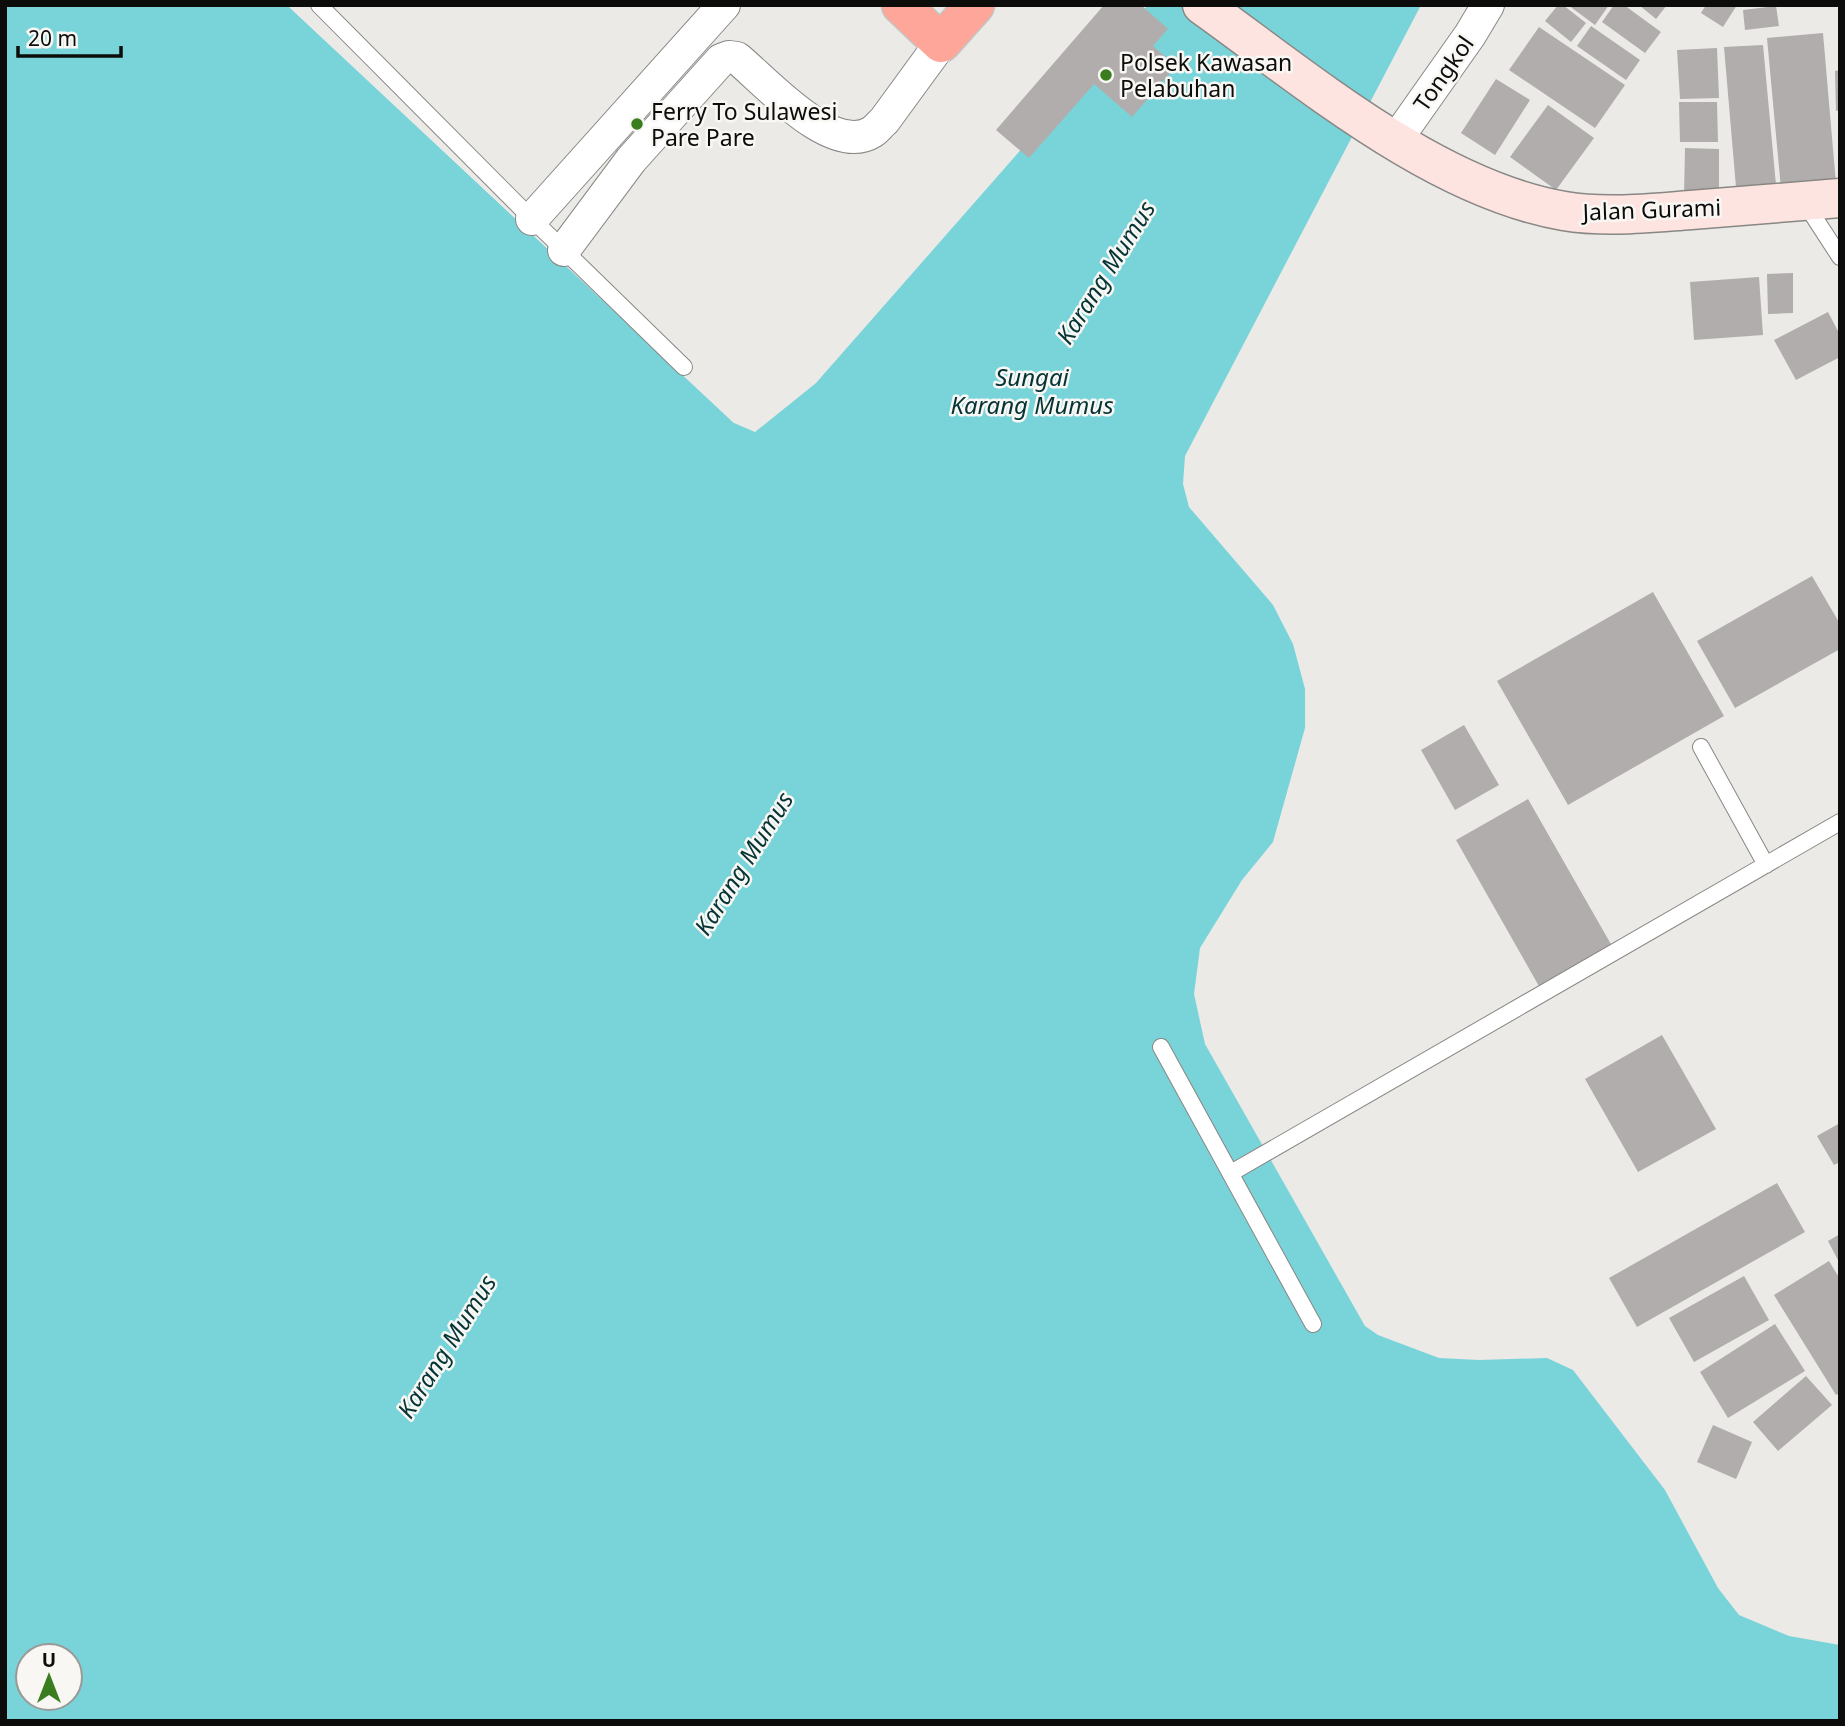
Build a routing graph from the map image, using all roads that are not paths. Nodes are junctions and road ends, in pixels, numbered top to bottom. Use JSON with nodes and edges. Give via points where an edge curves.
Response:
{"nodes":[{"id":1,"x":724,"y":5,"type":"edge"},
{"id":2,"x":901,"y":5,"type":"edge"},
{"id":3,"x":1202,"y":5,"type":"edge"},
{"id":4,"x":1488,"y":5,"type":"edge"},
{"id":5,"x":326,"y":7,"type":"edge"},
{"id":6,"x":959,"y":18,"type":"edge"},
{"id":7,"x":1381,"y":131,"type":"junction"},
{"id":8,"x":1822,"y":199,"type":"edge"},
{"id":9,"x":532,"y":219,"type":"junction"},
{"id":10,"x":564,"y":250,"type":"junction"},
{"id":11,"x":1840,"y":257,"type":"edge"},
{"id":12,"x":684,"y":367,"type":"dead end"},
{"id":13,"x":1701,"y":747,"type":"dead end"},
{"id":14,"x":1840,"y":822,"type":"edge"},
{"id":15,"x":1766,"y":865,"type":"junction"},
{"id":16,"x":1161,"y":1047,"type":"dead end"},
{"id":17,"x":1231,"y":1173,"type":"junction"},
{"id":18,"x":1313,"y":1324,"type":"dead end"}],
"edges":[{"from":1,"to":9,"type":"street"},
{"from":2,"to":6,"type":"highway"},
{"from":3,"to":7,"type":"street","name":"Jalan Gurami"},
{"from":4,"to":7,"type":"street","name":"Tongkol","via":[[1470,35]]},
{"from":5,"to":9,"type":"lane"},
{"from":6,"to":10,"type":"street","via":[[884,121],[863,136],[823,129],[737,58],[721,61],[631,160]]},
{"from":7,"to":8,"type":"street","name":"Jalan Gurami","via":[[1456,175],[1564,211],[1630,214]]},
{"from":8,"to":11,"type":"lane"},
{"from":9,"to":10,"type":"lane"},
{"from":10,"to":12,"type":"lane"},
{"from":13,"to":15,"type":"lane"},
{"from":14,"to":15,"type":"lane"},
{"from":15,"to":17,"type":"lane"},
{"from":16,"to":17,"type":"lane"},
{"from":17,"to":18,"type":"lane"}]}
